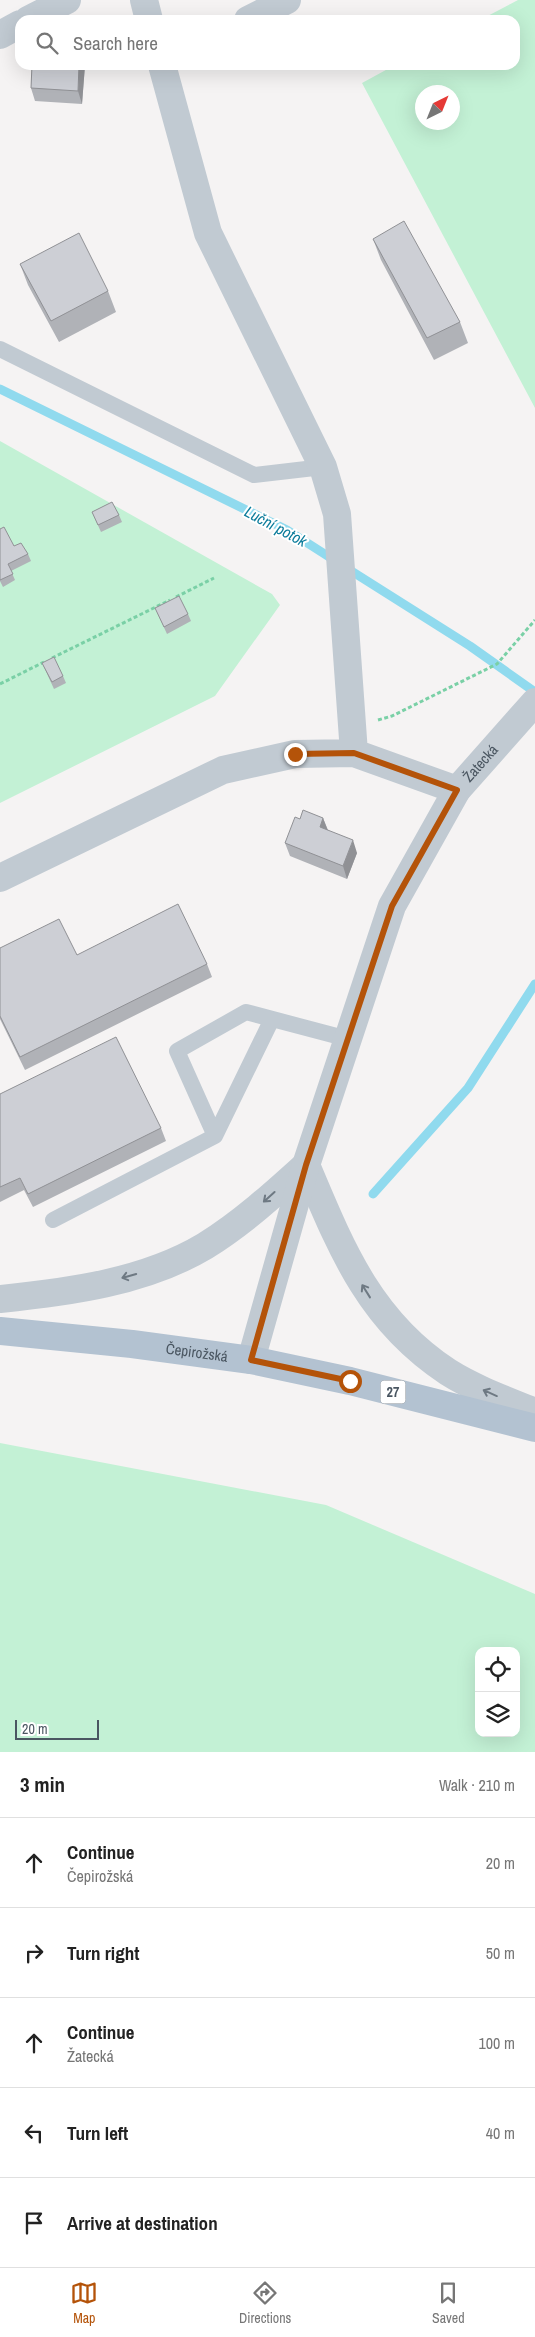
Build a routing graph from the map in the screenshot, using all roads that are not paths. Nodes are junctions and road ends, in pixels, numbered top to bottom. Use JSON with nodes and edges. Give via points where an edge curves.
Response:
{"nodes":[{"id":1,"x":67,"y":0,"type":"edge"},
{"id":2,"x":144,"y":0,"type":"edge"},
{"id":3,"x":287,"y":0,"type":"edge"},
{"id":4,"x":38,"y":15,"type":"edge"},
{"id":5,"x":148,"y":15,"type":"edge"},
{"id":6,"x":258,"y":15,"type":"edge"},
{"id":7,"x":15,"y":27,"type":"edge"},
{"id":8,"x":0,"y":35,"type":"edge"},
{"id":9,"x":163,"y":70,"type":"edge"},
{"id":10,"x":0,"y":349,"type":"edge"},
{"id":11,"x":323,"y":467,"type":"junction"},
{"id":12,"x":531,"y":706,"type":"edge"},
{"id":13,"x":353,"y":740,"type":"junction"},
{"id":14,"x":457,"y":790,"type":"junction"},
{"id":15,"x":0,"y":878,"type":"edge"},
{"id":16,"x":272,"y":1019,"type":"junction"},
{"id":17,"x":348,"y":1039,"type":"junction"},
{"id":18,"x":215,"y":1136,"type":"junction"},
{"id":19,"x":306,"y":1165,"type":"junction"},
{"id":20,"x":53,"y":1220,"type":"dead end"},
{"id":21,"x":0,"y":1299,"type":"edge"},
{"id":22,"x":0,"y":1331,"type":"edge"},
{"id":23,"x":251,"y":1360,"type":"junction"},
{"id":24,"x":535,"y":1412,"type":"edge"},
{"id":25,"x":535,"y":1428,"type":"edge"}],
"edges":[{"from":1,"to":4,"type":"street"},
{"from":2,"to":5,"type":"street"},
{"from":3,"to":6,"type":"street"},
{"from":7,"to":8,"type":"street"},
{"from":9,"to":11,"type":"street","via":[[208,233]]},
{"from":10,"to":11,"type":"lane","via":[[254,475]]},
{"from":11,"to":13,"type":"street","via":[[337,514]]},
{"from":12,"to":14,"type":"street","name":"Žatecká"},
{"from":13,"to":14,"type":"street"},
{"from":13,"to":15,"type":"street","via":[[223,770]]},
{"from":14,"to":17,"type":"street","name":"Žatecká","via":[[392,906]]},
{"from":16,"to":17,"type":"lane"},
{"from":16,"to":18,"type":"lane"},
{"from":16,"to":18,"type":"lane","via":[[246,1012],[176,1052]]},
{"from":17,"to":19,"type":"street","name":"Žatecká"},
{"from":18,"to":20,"type":"lane"},
{"from":19,"to":21,"type":"street","one_way":true,"via":[[252,1213],[204,1246],[157,1268],[45,1295]]},
{"from":19,"to":23,"type":"street","name":"Žatecká"},
{"from":24,"to":19,"type":"street","one_way":true,"via":[[449,1372],[410,1343],[374,1304],[347,1260]]},
{"from":22,"to":23,"type":"main road","name":"Čepirožská","number":"27"},
{"from":23,"to":25,"type":"main road","name":"Čepirožská","number":"27","via":[[350,1381]]}]}
